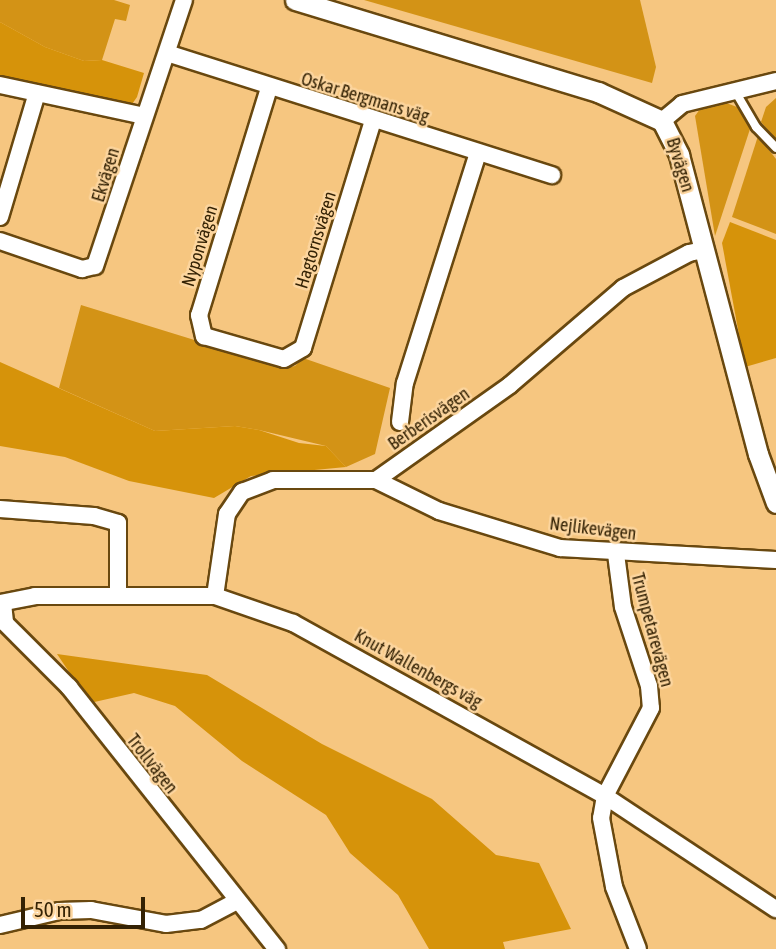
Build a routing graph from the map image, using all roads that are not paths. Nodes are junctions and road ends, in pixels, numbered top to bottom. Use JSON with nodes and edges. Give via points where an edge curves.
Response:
{"nodes":[{"id":1,"x":184,"y":0,"type":"edge"},
{"id":2,"x":295,"y":0,"type":"edge"},
{"id":3,"x":166,"y":53,"type":"junction"},
{"id":4,"x":776,"y":81,"type":"edge"},
{"id":5,"x":0,"y":85,"type":"edge"},
{"id":6,"x":270,"y":88,"type":"junction"},
{"id":7,"x":735,"y":91,"type":"junction"},
{"id":8,"x":37,"y":93,"type":"junction"},
{"id":9,"x":144,"y":116,"type":"junction"},
{"id":10,"x":373,"y":121,"type":"junction"},
{"id":11,"x":662,"y":121,"type":"junction"},
{"id":12,"x":776,"y":148,"type":"edge"},
{"id":13,"x":478,"y":153,"type":"junction"},
{"id":14,"x":552,"y":175,"type":"dead end"},
{"id":15,"x":0,"y":217,"type":"edge"},
{"id":16,"x":0,"y":240,"type":"edge"},
{"id":17,"x":703,"y":250,"type":"junction"},
{"id":18,"x":284,"y":359,"type":"joint"},
{"id":19,"x":400,"y":422,"type":"dead end"},
{"id":20,"x":376,"y":480,"type":"junction"},
{"id":21,"x":776,"y":503,"type":"edge"},
{"id":22,"x":0,"y":509,"type":"edge"},
{"id":23,"x":616,"y":554,"type":"junction"},
{"id":24,"x":776,"y":560,"type":"edge"},
{"id":25,"x":118,"y":596,"type":"junction"},
{"id":26,"x":215,"y":596,"type":"junction"},
{"id":27,"x":1,"y":603,"type":"edge"},
{"id":28,"x":605,"y":796,"type":"junction"},
{"id":29,"x":237,"y":901,"type":"junction"},
{"id":30,"x":776,"y":909,"type":"edge"},
{"id":31,"x":0,"y":925,"type":"edge"},
{"id":32,"x":276,"y":949,"type":"edge"},
{"id":33,"x":638,"y":949,"type":"edge"}],
"edges":[{"from":1,"to":3,"type":"street","name":"Ekvägen"},
{"from":2,"to":11,"type":"street","name":"Byvägen","via":[[598,92]]},
{"from":3,"to":6,"type":"street","name":"Oskar Bergmans väg"},
{"from":3,"to":9,"type":"street","name":"Ekvägen"},
{"from":4,"to":7,"type":"street"},
{"from":5,"to":8,"type":"street"},
{"from":6,"to":10,"type":"street","name":"Oskar Bergmans väg"},
{"from":6,"to":18,"type":"street","name":"Nyponvägen","via":[[199,327],[204,336]]},
{"from":7,"to":11,"type":"street","via":[[682,104]]},
{"from":7,"to":12,"type":"lane","via":[[756,127]]},
{"from":8,"to":9,"type":"street"},
{"from":8,"to":15,"type":"street"},
{"from":9,"to":16,"type":"street","name":"Ekvägen","via":[[94,266],[82,269]]},
{"from":10,"to":13,"type":"street","name":"Oskar Bergmans väg"},
{"from":10,"to":18,"type":"street","name":"Hagtornsvägen","via":[[303,348]]},
{"from":11,"to":17,"type":"street","name":"Byvägen","via":[[679,155]]},
{"from":13,"to":14,"type":"street","name":"Oskar Bergmans väg"},
{"from":13,"to":19,"type":"street","via":[[405,383]]},
{"from":17,"to":20,"type":"street","name":"Berberisvägen","via":[[623,288],[510,385]]},
{"from":17,"to":21,"type":"street","name":"Byvägen","via":[[758,454]]},
{"from":20,"to":23,"type":"street","name":"Nejlikevägen","via":[[488,527],[560,548]]},
{"from":20,"to":26,"type":"street","via":[[273,480],[242,492],[228,514]]},
{"from":22,"to":25,"type":"street","via":[[94,516],[118,523]]},
{"from":23,"to":24,"type":"street","name":"Nejlikevägen"},
{"from":23,"to":28,"type":"street","name":"Trumpetarevägen","via":[[623,607],[649,686],[651,708]]},
{"from":25,"to":26,"type":"street","name":"Knut Wallenbergs väg"},
{"from":25,"to":27,"type":"street","name":"Knut Wallenbergs väg","via":[[35,596]]},
{"from":26,"to":28,"type":"street","name":"Knut Wallenbergs väg","via":[[328,640]]},
{"from":27,"to":29,"type":"street","name":"Trollvägen","via":[[5,623],[69,687]]},
{"from":28,"to":30,"type":"street","name":"Knut Wallenbergs väg"},
{"from":28,"to":33,"type":"street","name":"Trumpetarevägen","via":[[604,842],[614,887]]},
{"from":29,"to":31,"type":"street","via":[[201,920],[166,924],[90,910],[59,911]]},
{"from":29,"to":32,"type":"street","name":"Trollvägen"}]}
